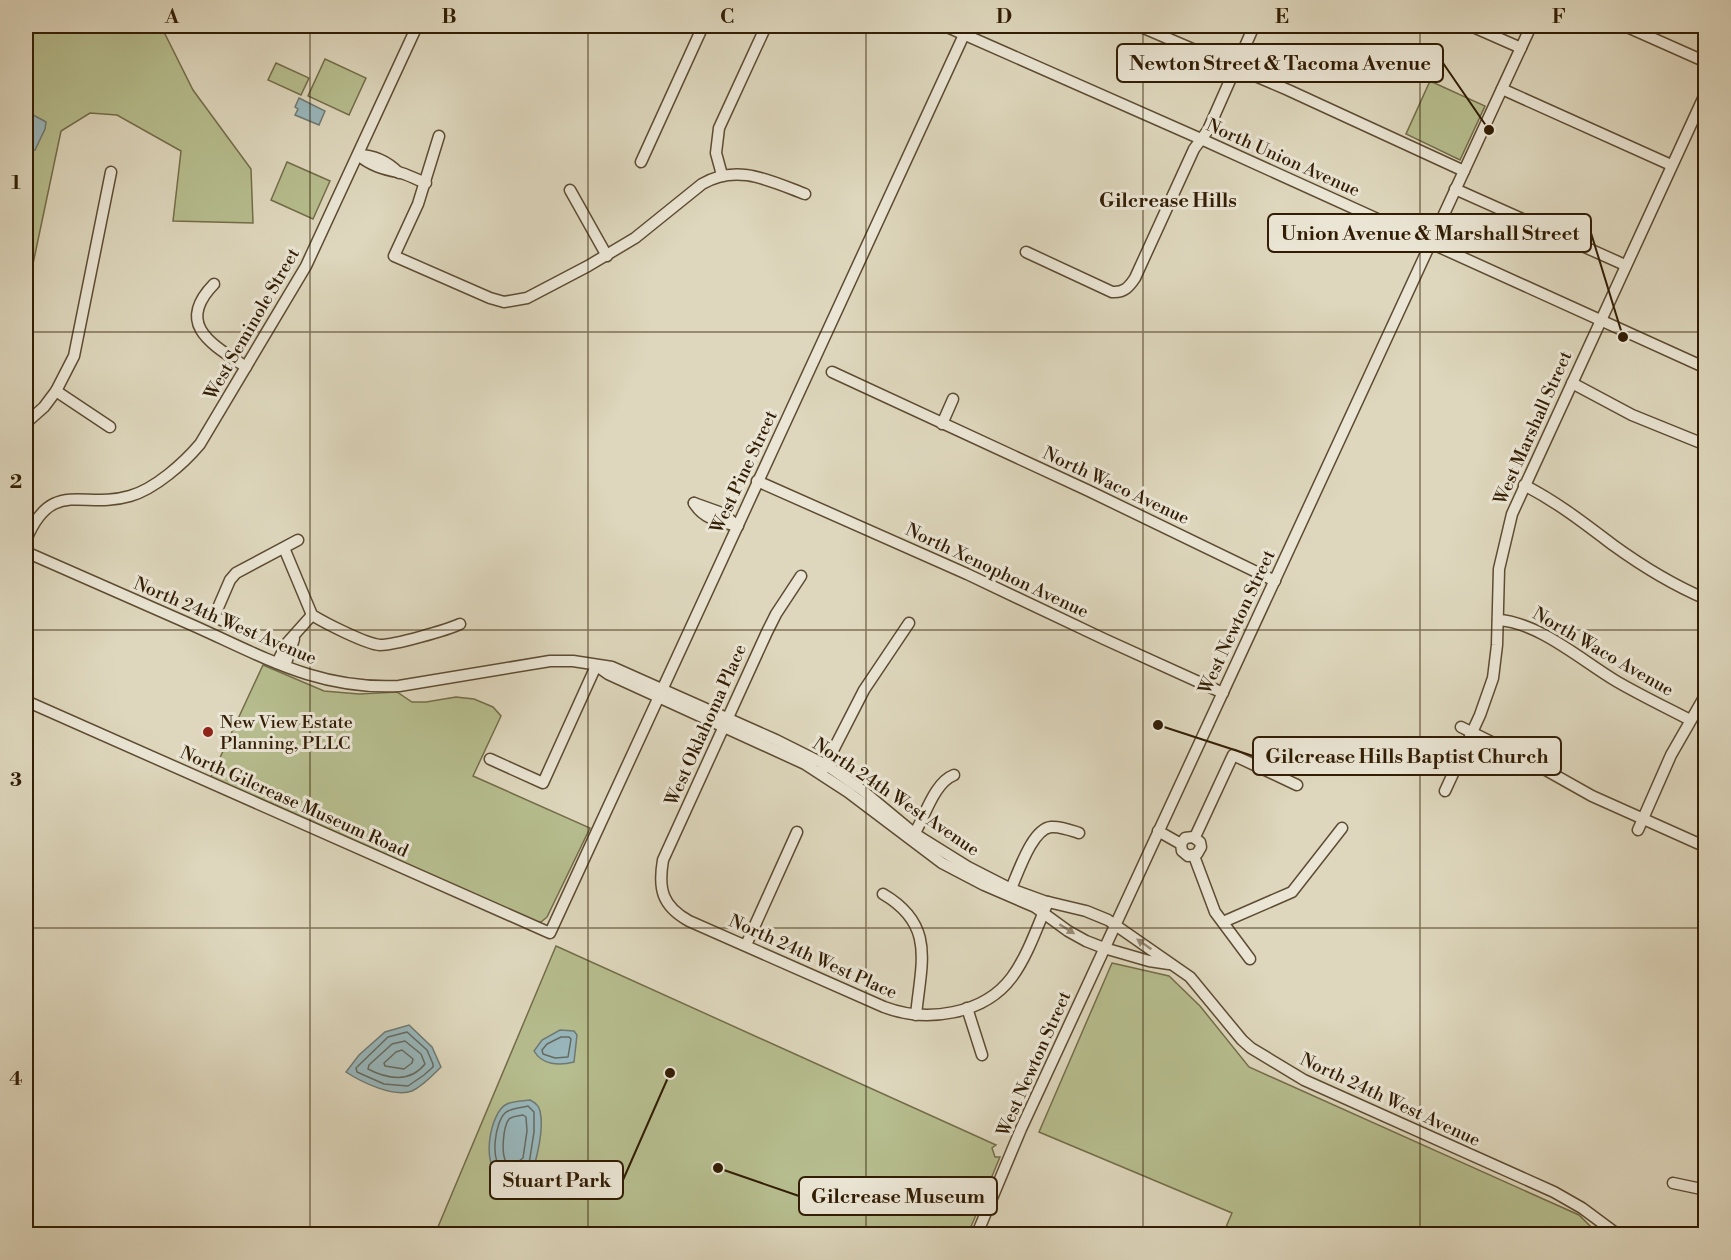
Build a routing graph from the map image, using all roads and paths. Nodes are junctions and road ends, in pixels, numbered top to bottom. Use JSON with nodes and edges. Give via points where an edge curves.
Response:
{"nodes":[{"id":1,"x":417,"y":26,"type":"edge"},
{"id":2,"x":703,"y":26,"type":"edge"},
{"id":3,"x":766,"y":26,"type":"edge"},
{"id":4,"x":945,"y":26,"type":"edge"},
{"id":5,"x":1139,"y":26,"type":"edge"},
{"id":6,"x":1254,"y":26,"type":"edge"},
{"id":7,"x":1471,"y":26,"type":"edge"},
{"id":8,"x":1531,"y":26,"type":"edge"},
{"id":9,"x":1625,"y":26,"type":"edge"},
{"id":10,"x":966,"y":30,"type":"edge"},
{"id":11,"x":1521,"y":48,"type":"junction"},
{"id":12,"x":1706,"y":62,"type":"edge"},
{"id":13,"x":1235,"y":69,"type":"junction"},
{"id":14,"x":1502,"y":89,"type":"junction"},
{"id":15,"x":1706,"y":92,"type":"edge"},
{"id":16,"x":439,"y":136,"type":"dead end"},
{"id":17,"x":1201,"y":139,"type":"junction"},
{"id":18,"x":358,"y":154,"type":"junction"},
{"id":19,"x":641,"y":162,"type":"dead end"},
{"id":20,"x":1671,"y":165,"type":"junction"},
{"id":21,"x":1464,"y":171,"type":"junction"},
{"id":22,"x":111,"y":172,"type":"dead end"},
{"id":23,"x":722,"y":175,"type":"junction"},
{"id":24,"x":426,"y":183,"type":"junction"},
{"id":25,"x":1455,"y":189,"type":"junction"},
{"id":26,"x":570,"y":190,"type":"dead end"},
{"id":27,"x":805,"y":194,"type":"dead end"},
{"id":28,"x":1431,"y":243,"type":"junction"},
{"id":29,"x":1026,"y":252,"type":"dead end"},
{"id":30,"x":607,"y":256,"type":"junction"},
{"id":31,"x":1625,"y":265,"type":"junction"},
{"id":32,"x":214,"y":284,"type":"dead end"},
{"id":33,"x":1600,"y":320,"type":"junction"},
{"id":34,"x":246,"y":367,"type":"junction"},
{"id":35,"x":1706,"y":368,"type":"edge"},
{"id":36,"x":832,"y":372,"type":"dead end"},
{"id":37,"x":1572,"y":383,"type":"junction"},
{"id":38,"x":56,"y":391,"type":"junction"},
{"id":39,"x":953,"y":399,"type":"dead end"},
{"id":40,"x":26,"y":423,"type":"edge"},
{"id":41,"x":942,"y":424,"type":"junction"},
{"id":42,"x":110,"y":427,"type":"dead end"},
{"id":43,"x":1706,"y":445,"type":"edge"},
{"id":44,"x":758,"y":481,"type":"junction"},
{"id":45,"x":1524,"y":485,"type":"junction"},
{"id":46,"x":26,"y":540,"type":"edge"},
{"id":47,"x":298,"y":540,"type":"dead end"},
{"id":48,"x":284,"y":548,"type":"junction"},
{"id":49,"x":26,"y":552,"type":"edge"},
{"id":50,"x":801,"y":576,"type":"dead end"},
{"id":51,"x":1275,"y":581,"type":"junction"},
{"id":52,"x":1706,"y":599,"type":"edge"},
{"id":53,"x":201,"y":611,"type":"dead end"},
{"id":54,"x":312,"y":615,"type":"junction"},
{"id":55,"x":213,"y":617,"type":"junction"},
{"id":56,"x":1498,"y":620,"type":"junction"},
{"id":57,"x":226,"y":622,"type":"dead end"},
{"id":58,"x":909,"y":623,"type":"dead end"},
{"id":59,"x":460,"y":624,"type":"dead end"},
{"id":60,"x":281,"y":664,"type":"junction"},
{"id":61,"x":596,"y":666,"type":"junction"},
{"id":62,"x":660,"y":693,"type":"junction"},
{"id":63,"x":1223,"y":693,"type":"junction"},
{"id":64,"x":1706,"y":694,"type":"edge"},
{"id":65,"x":26,"y":701,"type":"edge"},
{"id":66,"x":1690,"y":720,"type":"junction"},
{"id":67,"x":726,"y":723,"type":"junction"},
{"id":68,"x":1461,"y":727,"type":"dead end"},
{"id":69,"x":1472,"y":732,"type":"junction"},
{"id":70,"x":490,"y":759,"type":"dead end"},
{"id":71,"x":824,"y":769,"type":"junction"},
{"id":72,"x":954,"y":775,"type":"dead end"},
{"id":73,"x":1297,"y":785,"type":"dead end"},
{"id":74,"x":1445,"y":791,"type":"dead end"},
{"id":75,"x":1642,"y":818,"type":"junction"},
{"id":76,"x":1342,"y":828,"type":"dead end"},
{"id":77,"x":1638,"y":830,"type":"dead end"},
{"id":78,"x":796,"y":831,"type":"dead end"},
{"id":79,"x":1158,"y":831,"type":"junction"},
{"id":80,"x":1079,"y":833,"type":"dead end"},
{"id":81,"x":913,"y":837,"type":"junction"},
{"id":82,"x":1195,"y":837,"type":"junction"},
{"id":83,"x":1181,"y":844,"type":"junction"},
{"id":84,"x":1706,"y":847,"type":"edge"},
{"id":85,"x":1194,"y":856,"type":"junction"},
{"id":86,"x":1009,"y":892,"type":"junction"},
{"id":87,"x":883,"y":894,"type":"dead end"},
{"id":88,"x":663,"y":895,"type":"joint"},
{"id":89,"x":1046,"y":907,"type":"junction"},
{"id":90,"x":1222,"y":922,"type":"junction"},
{"id":91,"x":1116,"y":924,"type":"junction"},
{"id":92,"x":550,"y":933,"type":"joint"},
{"id":93,"x":746,"y":945,"type":"junction"},
{"id":94,"x":1104,"y":948,"type":"junction"},
{"id":95,"x":1250,"y":959,"type":"dead end"},
{"id":96,"x":1172,"y":965,"type":"junction"},
{"id":97,"x":967,"y":1008,"type":"junction"},
{"id":98,"x":916,"y":1015,"type":"junction"},
{"id":99,"x":982,"y":1055,"type":"dead end"},
{"id":100,"x":1673,"y":1183,"type":"dead end"},
{"id":101,"x":1706,"y":1190,"type":"edge"},
{"id":102,"x":977,"y":1234,"type":"edge"},
{"id":103,"x":1617,"y":1234,"type":"edge"}],
"edges":[{"from":1,"to":18,"type":"street","name":"West Seminole Street"},
{"from":2,"to":19,"type":"street"},
{"from":3,"to":23,"type":"street","via":[[719,128],[716,153]]},
{"from":4,"to":10,"type":"street","name":"North Union Avenue"},
{"from":5,"to":13,"type":"street"},
{"from":6,"to":13,"type":"street"},
{"from":7,"to":11,"type":"street"},
{"from":8,"to":11,"type":"street","name":"West Newton Street"},
{"from":9,"to":12,"type":"street"},
{"from":10,"to":17,"type":"street","name":"North Union Avenue"},
{"from":10,"to":44,"type":"street","name":"West Pine Street"},
{"from":11,"to":14,"type":"street","name":"West Newton Street"},
{"from":13,"to":17,"type":"street"},
{"from":13,"to":21,"type":"street"},
{"from":14,"to":20,"type":"street"},
{"from":14,"to":21,"type":"street","name":"West Newton Street"},
{"from":15,"to":20,"type":"street","name":"West Marshall Street"},
{"from":16,"to":24,"type":"street"},
{"from":17,"to":28,"type":"street","name":"North Union Avenue"},
{"from":17,"to":29,"type":"street","via":[[1135,278],[1122,292],[1112,292]]},
{"from":18,"to":24,"type":"street","via":[[390,163],[399,173]]},
{"from":18,"to":34,"type":"street","name":"West Seminole Street","via":[[306,266]]},
{"from":20,"to":31,"type":"street","name":"West Marshall Street"},
{"from":21,"to":25,"type":"street","name":"West Newton Street"},
{"from":22,"to":38,"type":"street","via":[[78,342]]},
{"from":23,"to":27,"type":"street","via":[[747,175]]},
{"from":23,"to":30,"type":"street","via":[[702,184]]},
{"from":24,"to":30,"type":"street","via":[[394,256],[490,298],[504,302],[527,298]]},
{"from":25,"to":28,"type":"street","name":"West Newton Street"},
{"from":25,"to":31,"type":"street"},
{"from":26,"to":30,"type":"street"},
{"from":28,"to":33,"type":"street","name":"North Union Avenue"},
{"from":28,"to":51,"type":"street","name":"West Newton Street"},
{"from":31,"to":33,"type":"street","name":"West Marshall Street"},
{"from":32,"to":34,"type":"street","via":[[199,302],[202,331],[217,348]]},
{"from":33,"to":35,"type":"street","name":"North Union Avenue"},
{"from":33,"to":37,"type":"street","name":"West Marshall Street"},
{"from":34,"to":46,"type":"street","name":"West Seminole Street","via":[[206,435],[178,466],[128,497],[57,502],[38,516]]},
{"from":36,"to":41,"type":"street","name":"North Waco Avenue"},
{"from":37,"to":43,"type":"street","via":[[1632,415]]},
{"from":37,"to":45,"type":"street","name":"West Marshall Street"},
{"from":38,"to":40,"type":"street"},
{"from":38,"to":42,"type":"street"},
{"from":39,"to":41,"type":"street"},
{"from":41,"to":51,"type":"street","name":"North Waco Avenue"},
{"from":44,"to":62,"type":"street","name":"West Pine Street"},
{"from":44,"to":63,"type":"street","name":"North Xenophon Avenue"},
{"from":45,"to":52,"type":"street","via":[[1550,498],[1653,571]]},
{"from":45,"to":56,"type":"street","name":"West Marshall Street","via":[[1508,525],[1501,557]]},
{"from":47,"to":48,"type":"street"},
{"from":48,"to":54,"type":"street"},
{"from":48,"to":55,"type":"street","via":[[233,576]]},
{"from":49,"to":60,"type":"street","name":"North 24th West Avenue"},
{"from":50,"to":67,"type":"street","name":"West Oklahoma Place","via":[[776,614]]},
{"from":51,"to":63,"type":"street","name":"West Newton Street"},
{"from":53,"to":55,"type":"street"},
{"from":54,"to":59,"type":"street","via":[[382,645]]},
{"from":54,"to":60,"type":"street","via":[[287,643]]},
{"from":55,"to":57,"type":"street"},
{"from":56,"to":66,"type":"street","name":"North Waco Avenue","via":[[1535,629],[1619,682]]},
{"from":56,"to":69,"type":"street","name":"West Marshall Street","via":[[1493,678]]},
{"from":58,"to":71,"type":"street","via":[[864,690]]},
{"from":60,"to":61,"type":"street","name":"North 24th West Avenue","via":[[334,682],[377,687],[550,661]]},
{"from":61,"to":62,"type":"street","name":"North 24th West Avenue"},
{"from":61,"to":70,"type":"street","via":[[543,783]]},
{"from":62,"to":67,"type":"street","name":"North 24th West Avenue"},
{"from":62,"to":92,"type":"street","name":"West Pine Street"},
{"from":63,"to":79,"type":"street","name":"West Newton Street"},
{"from":64,"to":66,"type":"street"},
{"from":65,"to":92,"type":"street","name":"North Gilcrease Museum Road"},
{"from":66,"to":75,"type":"street"},
{"from":67,"to":71,"type":"street","name":"North 24th West Avenue"},
{"from":67,"to":88,"type":"street","name":"West Oklahoma Place","via":[[663,860]]},
{"from":68,"to":69,"type":"street"},
{"from":69,"to":74,"type":"street","name":"West Marshall Street"},
{"from":69,"to":75,"type":"street"},
{"from":71,"to":81,"type":"street","name":"North 24th West Avenue","via":[[848,792]]},
{"from":72,"to":81,"type":"street","via":[[939,786]]},
{"from":73,"to":82,"type":"street","via":[[1233,755]]},
{"from":75,"to":77,"type":"street"},
{"from":75,"to":84,"type":"street"},
{"from":76,"to":90,"type":"street","via":[[1292,892]]},
{"from":78,"to":93,"type":"street"},
{"from":79,"to":83,"type":"street"},
{"from":79,"to":91,"type":"street","name":"West Newton Street"},
{"from":80,"to":86,"type":"street","via":[[1054,826],[1040,832]]},
{"from":81,"to":86,"type":"street","name":"North 24th West Avenue","via":[[955,870]]},
{"from":82,"to":83,"type":"street","via":[[1185,838]]},
{"from":82,"to":85,"type":"street","via":[[1201,848]]},
{"from":83,"to":85,"type":"street","via":[[1184,854]]},
{"from":85,"to":90,"type":"street"},
{"from":86,"to":89,"type":"street","name":"North 24th West Avenue"},
{"from":87,"to":98,"type":"street","via":[[901,905],[919,932]]},
{"from":88,"to":93,"type":"street","name":"North 24th West Place","via":[[681,916]]},
{"from":89,"to":91,"type":"street","name":"North 24th West Avenue","via":[[1099,915]]},
{"from":89,"to":94,"type":"street","name":"North 24th West Avenue","one_way":true,"via":[[1068,931]]},
{"from":89,"to":97,"type":"street","name":"North 24th West Place","via":[[1010,980],[991,997]]},
{"from":90,"to":95,"type":"street"},
{"from":91,"to":94,"type":"street","name":"West Newton Street"},
{"from":96,"to":91,"type":"street","name":"North 24th West Avenue","one_way":true},
{"from":93,"to":98,"type":"street","name":"North 24th West Place","via":[[884,1007]]},
{"from":94,"to":96,"type":"street","name":"North 24th West Avenue"},
{"from":94,"to":102,"type":"street","name":"West Newton Street"},
{"from":96,"to":103,"type":"street","name":"North 24th West Avenue","via":[[1190,977],[1242,1040],[1276,1065],[1554,1192]]},
{"from":97,"to":98,"type":"street","name":"North 24th West Place","via":[[946,1014]]},
{"from":97,"to":99,"type":"street"},
{"from":100,"to":101,"type":"street"}]}
